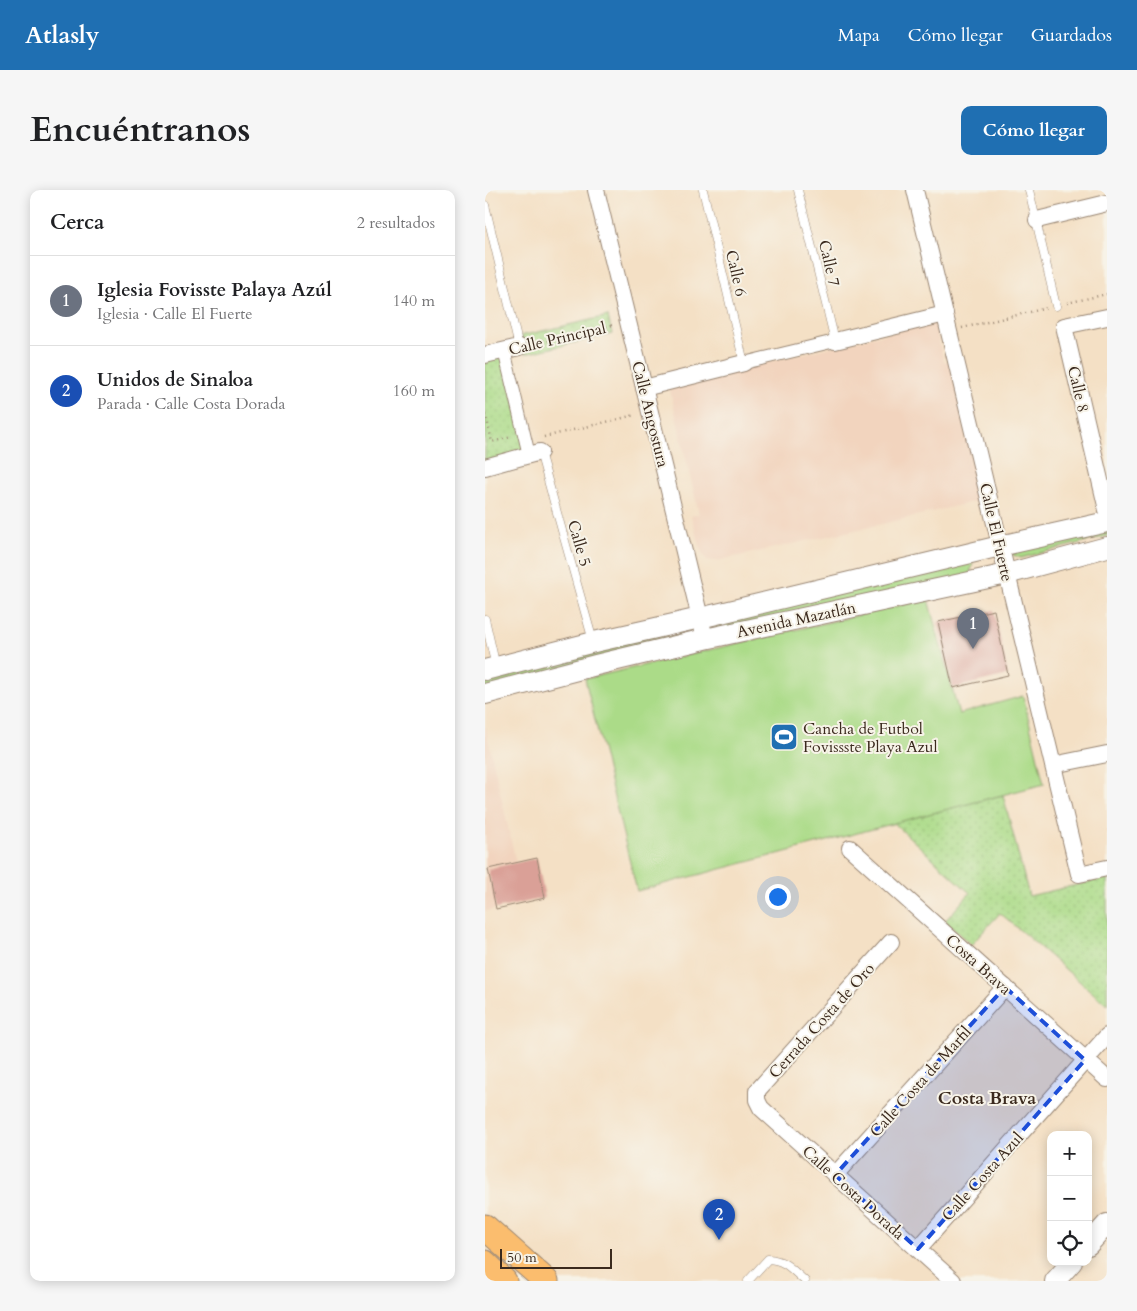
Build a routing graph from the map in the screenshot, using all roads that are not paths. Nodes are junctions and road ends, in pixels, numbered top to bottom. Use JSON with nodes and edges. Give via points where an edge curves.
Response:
{"nodes":[{"id":1,"x":596,"y":190,"type":"edge"},
{"id":2,"x":703,"y":190,"type":"edge"},
{"id":3,"x":798,"y":190,"type":"edge"},
{"id":4,"x":915,"y":190,"type":"edge"},
{"id":5,"x":1029,"y":190,"type":"edge"},
{"id":6,"x":1107,"y":203,"type":"edge"},
{"id":7,"x":485,"y":205,"type":"edge"},
{"id":8,"x":1037,"y":220,"type":"junction"},
{"id":9,"x":1056,"y":306,"type":"road end"},
{"id":10,"x":945,"y":314,"type":"junction"},
{"id":11,"x":1107,"y":317,"type":"edge"},
{"id":12,"x":835,"y":341,"type":"junction"},
{"id":13,"x":511,"y":349,"type":"junction"},
{"id":14,"x":485,"y":355,"type":"edge"},
{"id":15,"x":744,"y":363,"type":"junction"},
{"id":16,"x":645,"y":388,"type":"junction"},
{"id":17,"x":532,"y":449,"type":"junction"},
{"id":18,"x":485,"y":468,"type":"edge"},
{"id":19,"x":1107,"y":510,"type":"edge"},
{"id":20,"x":1107,"y":522,"type":"edge"},
{"id":21,"x":1000,"y":546,"type":"junction"},
{"id":22,"x":1107,"y":547,"type":"edge"},
{"id":23,"x":1007,"y":574,"type":"junction"},
{"id":24,"x":701,"y":618,"type":"junction"},
{"id":25,"x":485,"y":619,"type":"edge"},
{"id":26,"x":705,"y":639,"type":"junction"},
{"id":27,"x":594,"y":642,"type":"junction"},
{"id":28,"x":491,"y":668,"type":"edge"},
{"id":29,"x":485,"y":694,"type":"edge"},
{"id":30,"x":1107,"y":754,"type":"edge"},
{"id":31,"x":1053,"y":765,"type":"junction"},
{"id":32,"x":850,"y":848,"type":"dead end"},
{"id":33,"x":1107,"y":868,"type":"edge"},
{"id":34,"x":891,"y":942,"type":"dead end"},
{"id":35,"x":1005,"y":988,"type":"junction"},
{"id":36,"x":1107,"y":1036,"type":"edge"},
{"id":37,"x":1085,"y":1060,"type":"junction"},
{"id":38,"x":1107,"y":1079,"type":"edge"},
{"id":39,"x":757,"y":1100,"type":"joint"},
{"id":40,"x":835,"y":1175,"type":"junction"},
{"id":41,"x":1107,"y":1224,"type":"edge"},
{"id":42,"x":485,"y":1227,"type":"edge"},
{"id":43,"x":1092,"y":1241,"type":"edge"},
{"id":44,"x":917,"y":1249,"type":"junction"},
{"id":45,"x":485,"y":1263,"type":"edge"},
{"id":46,"x":1068,"y":1266,"type":"edge"},
{"id":47,"x":504,"y":1281,"type":"edge"},
{"id":48,"x":546,"y":1281,"type":"edge"},
{"id":49,"x":748,"y":1281,"type":"edge"},
{"id":50,"x":805,"y":1281,"type":"edge"},
{"id":51,"x":953,"y":1281,"type":"edge"},
{"id":52,"x":1055,"y":1281,"type":"edge"}],
"edges":[{"from":1,"to":16,"type":"street","name":"Calle Angostura"},
{"from":2,"to":15,"type":"lane","name":"Calle 6"},
{"from":3,"to":12,"type":"lane","name":"Calle 7"},
{"from":4,"to":10,"type":"street","name":"Calle El Fuerte"},
{"from":5,"to":8,"type":"lane"},
{"from":6,"to":8,"type":"street"},
{"from":7,"to":13,"type":"lane"},
{"from":8,"to":9,"type":"lane"},
{"from":10,"to":12,"type":"street"},
{"from":10,"to":21,"type":"street","name":"Calle El Fuerte"},
{"from":11,"to":19,"type":"street","name":"Calle 8","via":[[1064,326]]},
{"from":12,"to":15,"type":"street"},
{"from":13,"to":14,"type":"street","name":"Calle Principal"},
{"from":13,"to":17,"type":"street"},
{"from":15,"to":16,"type":"street"},
{"from":16,"to":24,"type":"street","name":"Calle Angostura"},
{"from":17,"to":18,"type":"street"},
{"from":17,"to":27,"type":"lane","name":"Calle 5"},
{"from":20,"to":21,"type":"street","name":"Avenida Mazatlán"},
{"from":21,"to":23,"type":"street","name":"Calle El Fuerte"},
{"from":21,"to":24,"type":"street","name":"Avenida Mazatlán"},
{"from":22,"to":23,"type":"street","name":"Avenida Mazatlán"},
{"from":23,"to":26,"type":"street","name":"Avenida Mazatlán"},
{"from":23,"to":31,"type":"street","name":"Calle El Fuerte"},
{"from":24,"to":26,"type":"street","name":"Calle Angostura"},
{"from":24,"to":27,"type":"street","name":"Avenida Mazatlán"},
{"from":25,"to":28,"type":"lane"},
{"from":26,"to":29,"type":"street","name":"Avenida Mazatlán"},
{"from":27,"to":28,"type":"street","name":"Avenida Mazatlán"},
{"from":30,"to":31,"type":"street"},
{"from":31,"to":33,"type":"street","name":"Calle El Fuerte","via":[[1079,874]]},
{"from":32,"to":35,"type":"street","name":"Costa Brava"},
{"from":34,"to":39,"type":"street","name":"Cerrada Costa de Oro","via":[[757,1091]]},
{"from":35,"to":37,"type":"street","name":"Costa Brava"},
{"from":35,"to":40,"type":"street","name":"Calle Costa de Marfil"},
{"from":36,"to":37,"type":"street","name":"Calle Costa Azul"},
{"from":37,"to":38,"type":"street","name":"Costa Brava"},
{"from":37,"to":44,"type":"street","name":"Calle Costa Azul"},
{"from":39,"to":40,"type":"street","name":"Calle Costa Dorada","via":[[761,1108]]},
{"from":40,"to":44,"type":"street","name":"Calle Costa Dorada"},
{"from":41,"to":43,"type":"street"},
{"from":42,"to":48,"type":"main road"},
{"from":44,"to":51,"type":"street","name":"Calle Costa Dorada"},
{"from":45,"to":47,"type":"main road"},
{"from":46,"to":52,"type":"street"},
{"from":49,"to":50,"type":"lane","via":[[768,1259],[778,1260]]}]}
